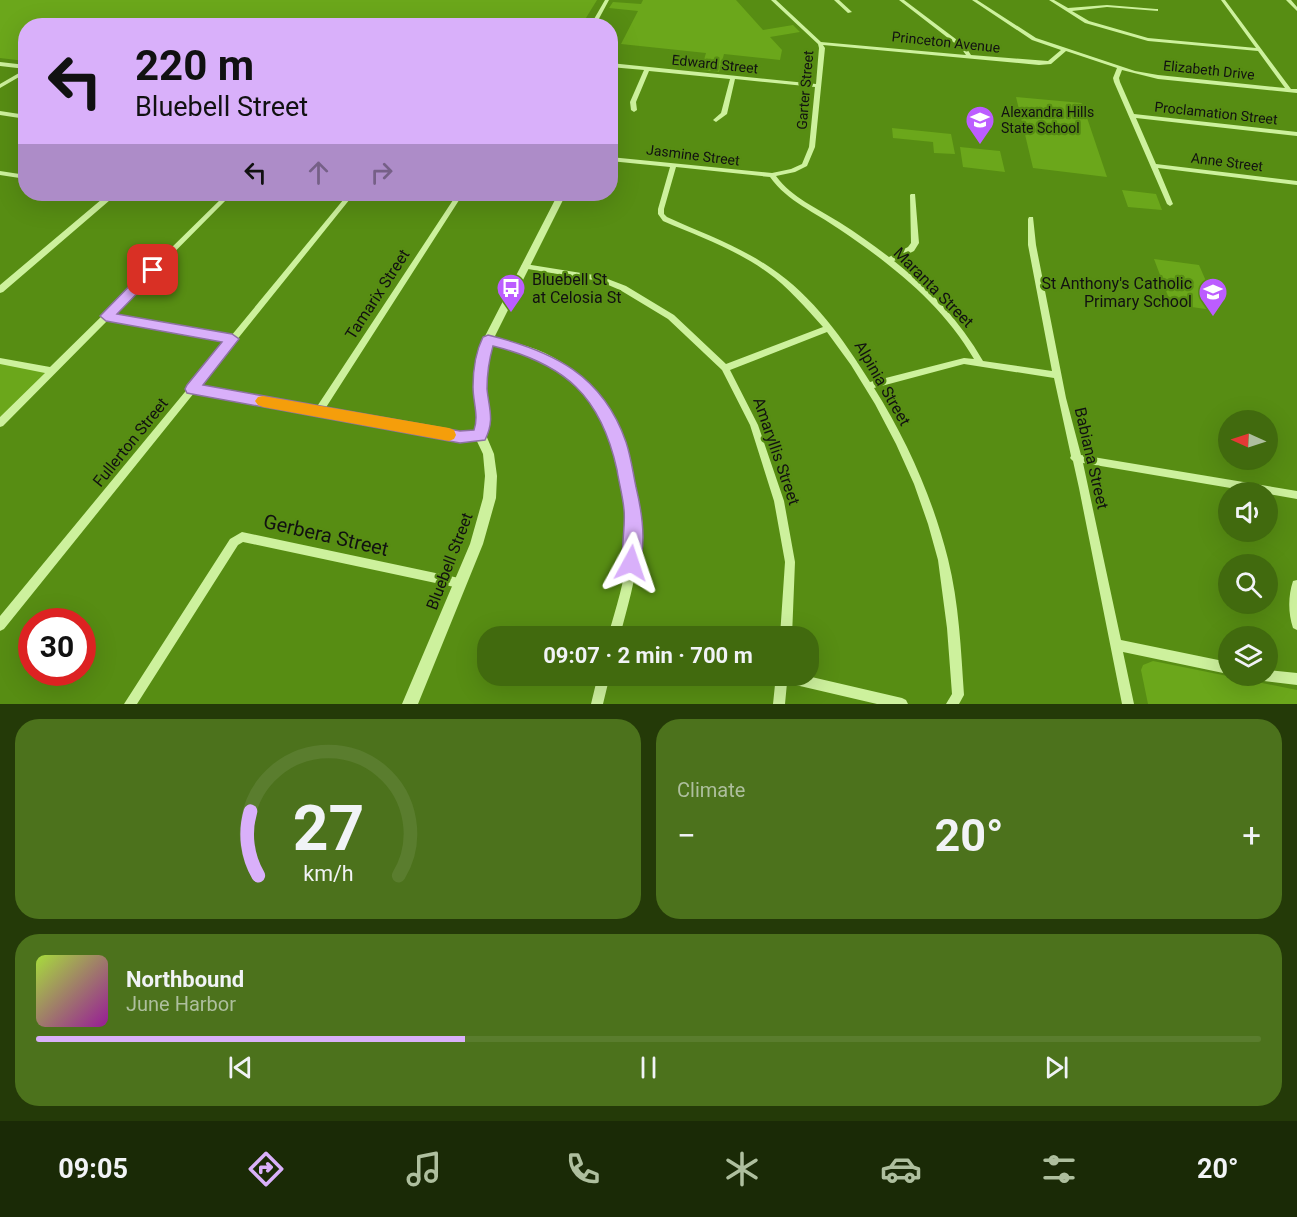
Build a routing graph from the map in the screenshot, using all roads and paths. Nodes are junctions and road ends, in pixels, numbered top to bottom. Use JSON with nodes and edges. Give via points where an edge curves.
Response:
{"nodes":[{"id":1,"x":607,"y":0,"type":"edge"},
{"id":2,"x":773,"y":0,"type":"edge"},
{"id":3,"x":836,"y":0,"type":"edge"},
{"id":4,"x":901,"y":0,"type":"edge"},
{"id":5,"x":974,"y":0,"type":"edge"},
{"id":6,"x":1051,"y":0,"type":"edge"},
{"id":7,"x":1222,"y":0,"type":"edge"},
{"id":8,"x":1288,"y":0,"type":"edge"},
{"id":9,"x":1067,"y":10,"type":"junction"},
{"id":10,"x":1156,"y":10,"type":"dead end"},
{"id":11,"x":1297,"y":10,"type":"edge"},
{"id":12,"x":850,"y":12,"type":"dead end"},
{"id":13,"x":597,"y":18,"type":"edge"},
{"id":14,"x":820,"y":43,"type":"junction"},
{"id":15,"x":1064,"y":50,"type":"junction"},
{"id":16,"x":1259,"y":50,"type":"junction"},
{"id":17,"x":969,"y":56,"type":"junction"},
{"id":18,"x":0,"y":64,"type":"edge"},
{"id":19,"x":618,"y":66,"type":"edge"},
{"id":20,"x":18,"y":67,"type":"edge"},
{"id":21,"x":1120,"y":68,"type":"junction"},
{"id":22,"x":647,"y":69,"type":"junction"},
{"id":23,"x":18,"y":74,"type":"edge"},
{"id":24,"x":733,"y":78,"type":"junction"},
{"id":25,"x":0,"y":86,"type":"edge"},
{"id":26,"x":818,"y":86,"type":"junction"},
{"id":27,"x":1289,"y":90,"type":"junction"},
{"id":28,"x":1297,"y":91,"type":"edge"},
{"id":29,"x":634,"y":110,"type":"dead end"},
{"id":30,"x":0,"y":113,"type":"edge"},
{"id":31,"x":18,"y":116,"type":"edge"},
{"id":32,"x":1132,"y":116,"type":"junction"},
{"id":33,"x":716,"y":120,"type":"dead end"},
{"id":34,"x":1297,"y":134,"type":"edge"},
{"id":35,"x":618,"y":160,"type":"edge"},
{"id":36,"x":674,"y":165,"type":"junction"},
{"id":37,"x":1154,"y":166,"type":"junction"},
{"id":38,"x":0,"y":173,"type":"edge"},
{"id":39,"x":772,"y":175,"type":"junction"},
{"id":40,"x":18,"y":176,"type":"edge"},
{"id":41,"x":1297,"y":183,"type":"edge"},
{"id":42,"x":913,"y":195,"type":"dead end"},
{"id":43,"x":105,"y":201,"type":"edge"},
{"id":44,"x":222,"y":201,"type":"edge"},
{"id":45,"x":345,"y":201,"type":"edge"},
{"id":46,"x":455,"y":201,"type":"edge"},
{"id":47,"x":558,"y":201,"type":"edge"},
{"id":48,"x":1170,"y":204,"type":"dead end"},
{"id":49,"x":1030,"y":219,"type":"dead end"},
{"id":50,"x":890,"y":260,"type":"junction"},
{"id":51,"x":525,"y":266,"type":"junction"},
{"id":52,"x":0,"y":290,"type":"edge"},
{"id":53,"x":106,"y":316,"type":"junction"},
{"id":54,"x":828,"y":328,"type":"junction"},
{"id":55,"x":232,"y":339,"type":"junction"},
{"id":56,"x":488,"y":340,"type":"junction"},
{"id":57,"x":0,"y":361,"type":"edge"},
{"id":58,"x":980,"y":363,"type":"junction"},
{"id":59,"x":725,"y":368,"type":"junction"},
{"id":60,"x":52,"y":371,"type":"junction"},
{"id":61,"x":1058,"y":375,"type":"junction"},
{"id":62,"x":869,"y":386,"type":"junction"},
{"id":63,"x":192,"y":389,"type":"junction"},
{"id":64,"x":319,"y":411,"type":"junction"},
{"id":65,"x":0,"y":423,"type":"edge"},
{"id":66,"x":480,"y":435,"type":"junction"},
{"id":67,"x":1076,"y":458,"type":"junction"},
{"id":68,"x":1297,"y":495,"type":"edge"},
{"id":69,"x":459,"y":584,"type":"junction"},
{"id":70,"x":1297,"y":585,"type":"edge"},
{"id":71,"x":1297,"y":624,"type":"edge"},
{"id":72,"x":0,"y":625,"type":"edge"},
{"id":73,"x":617,"y":626,"type":"edge"},
{"id":74,"x":787,"y":626,"type":"edge"},
{"id":75,"x":1117,"y":645,"type":"junction"},
{"id":76,"x":1218,"y":666,"type":"edge"},
{"id":77,"x":1278,"y":677,"type":"edge"},
{"id":78,"x":1297,"y":679,"type":"edge"},
{"id":79,"x":819,"y":684,"type":"edge"},
{"id":80,"x":601,"y":686,"type":"edge"},
{"id":81,"x":781,"y":686,"type":"edge"},
{"id":82,"x":129,"y":704,"type":"edge"},
{"id":83,"x":410,"y":704,"type":"edge"},
{"id":84,"x":597,"y":704,"type":"edge"},
{"id":85,"x":779,"y":704,"type":"edge"},
{"id":86,"x":902,"y":704,"type":"edge"},
{"id":87,"x":952,"y":704,"type":"edge"},
{"id":88,"x":1128,"y":704,"type":"edge"}],
"edges":[{"from":1,"to":13,"type":"street"},
{"from":2,"to":14,"type":"street","name":"Garter Street"},
{"from":3,"to":12,"type":"street"},
{"from":4,"to":17,"type":"street","via":[[963,47]]},
{"from":5,"to":15,"type":"street","name":"Elizabeth Drive","via":[[1034,39]]},
{"from":6,"to":9,"type":"street"},
{"from":7,"to":16,"type":"street"},
{"from":8,"to":11,"type":"street"},
{"from":9,"to":10,"type":"street","via":[[1107,6]]},
{"from":9,"to":16,"type":"street","via":[[1087,22],[1153,40]]},
{"from":14,"to":17,"type":"street","name":"Princeton Avenue"},
{"from":14,"to":26,"type":"street","name":"Garter Street"},
{"from":15,"to":17,"type":"street","name":"Princeton Avenue","via":[[1045,63]]},
{"from":15,"to":21,"type":"street","name":"Elizabeth Drive"},
{"from":16,"to":27,"type":"street"},
{"from":18,"to":20,"type":"street"},
{"from":19,"to":22,"type":"street","name":"Edward Street"},
{"from":21,"to":27,"type":"street","name":"Elizabeth Drive","via":[[1158,77]]},
{"from":21,"to":32,"type":"street","via":[[1116,78]]},
{"from":22,"to":24,"type":"street","name":"Edward Street"},
{"from":22,"to":29,"type":"street","via":[[633,102]]},
{"from":23,"to":25,"type":"street"},
{"from":24,"to":26,"type":"street","name":"Edward Street"},
{"from":24,"to":33,"type":"street","via":[[724,114]]},
{"from":26,"to":39,"type":"street","name":"Garter Street","via":[[808,162],[798,170]]},
{"from":27,"to":28,"type":"street","name":"Elizabeth Drive"},
{"from":30,"to":31,"type":"street"},
{"from":32,"to":34,"type":"street","name":"Proclamation Street"},
{"from":32,"to":37,"type":"street"},
{"from":35,"to":36,"type":"street","name":"Jasmine Street"},
{"from":36,"to":39,"type":"street","name":"Jasmine Street"},
{"from":36,"to":54,"type":"street","name":"Alpinia Street","via":[[661,209],[665,219],[750,258],[771,272]]},
{"from":37,"to":41,"type":"street","name":"Anne Street"},
{"from":37,"to":48,"type":"street"},
{"from":38,"to":40,"type":"street"},
{"from":39,"to":50,"type":"street","name":"Maranta Street","via":[[788,195]]},
{"from":42,"to":50,"type":"street","via":[[915,243]]},
{"from":43,"to":52,"type":"street"},
{"from":44,"to":53,"type":"street"},
{"from":45,"to":55,"type":"street","name":"Fullerton Street"},
{"from":46,"to":64,"type":"street","name":"Tamarix Street"},
{"from":47,"to":51,"type":"street","name":"Bluebell Street"},
{"from":49,"to":61,"type":"street","name":"Babiana Street"},
{"from":50,"to":58,"type":"street","name":"Maranta Street","via":[[947,316]]},
{"from":51,"to":56,"type":"street","name":"Bluebell Street"},
{"from":51,"to":59,"type":"street","name":"Amaryllis Street","via":[[600,279],[623,288],[671,317]]},
{"from":53,"to":55,"type":"street"},
{"from":53,"to":60,"type":"street"},
{"from":54,"to":59,"type":"street"},
{"from":54,"to":62,"type":"street","name":"Alpinia Street"},
{"from":55,"to":63,"type":"street","name":"Fullerton Street"},
{"from":56,"to":66,"type":"street","name":"Bluebell Street","via":[[482,361],[484,422]]},
{"from":56,"to":73,"type":"street","via":[[531,351],[555,363],[584,386],[610,420],[628,479],[634,528],[629,577]]},
{"from":57,"to":60,"type":"street"},
{"from":58,"to":61,"type":"street"},
{"from":58,"to":62,"type":"street","via":[[953,362]]},
{"from":59,"to":74,"type":"street","name":"Amaryllis Street","via":[[754,425],[779,501],[790,562]]},
{"from":60,"to":65,"type":"street"},
{"from":61,"to":67,"type":"street","name":"Babiana Street"},
{"from":62,"to":87,"type":"street","name":"Alpinia Street","via":[[912,471],[942,558],[952,615],[958,695]]},
{"from":63,"to":64,"type":"street"},
{"from":63,"to":72,"type":"street","name":"Fullerton Street"},
{"from":64,"to":66,"type":"street","via":[[460,437]]},
{"from":66,"to":69,"type":"street","name":"Bluebell Street","via":[[488,448],[490,487],[484,524]]},
{"from":67,"to":68,"type":"street"},
{"from":67,"to":75,"type":"street","name":"Babiana Street"},
{"from":69,"to":82,"type":"street","name":"Gerbera Street","via":[[242,537],[234,542]]},
{"from":69,"to":83,"type":"street","name":"Bluebell Street"},
{"from":70,"to":71,"type":"street"},
{"from":75,"to":76,"type":"street"},
{"from":75,"to":88,"type":"street","name":"Babiana Street"},
{"from":77,"to":78,"type":"street"},
{"from":79,"to":86,"type":"street"},
{"from":80,"to":84,"type":"street"},
{"from":81,"to":85,"type":"street"}]}
